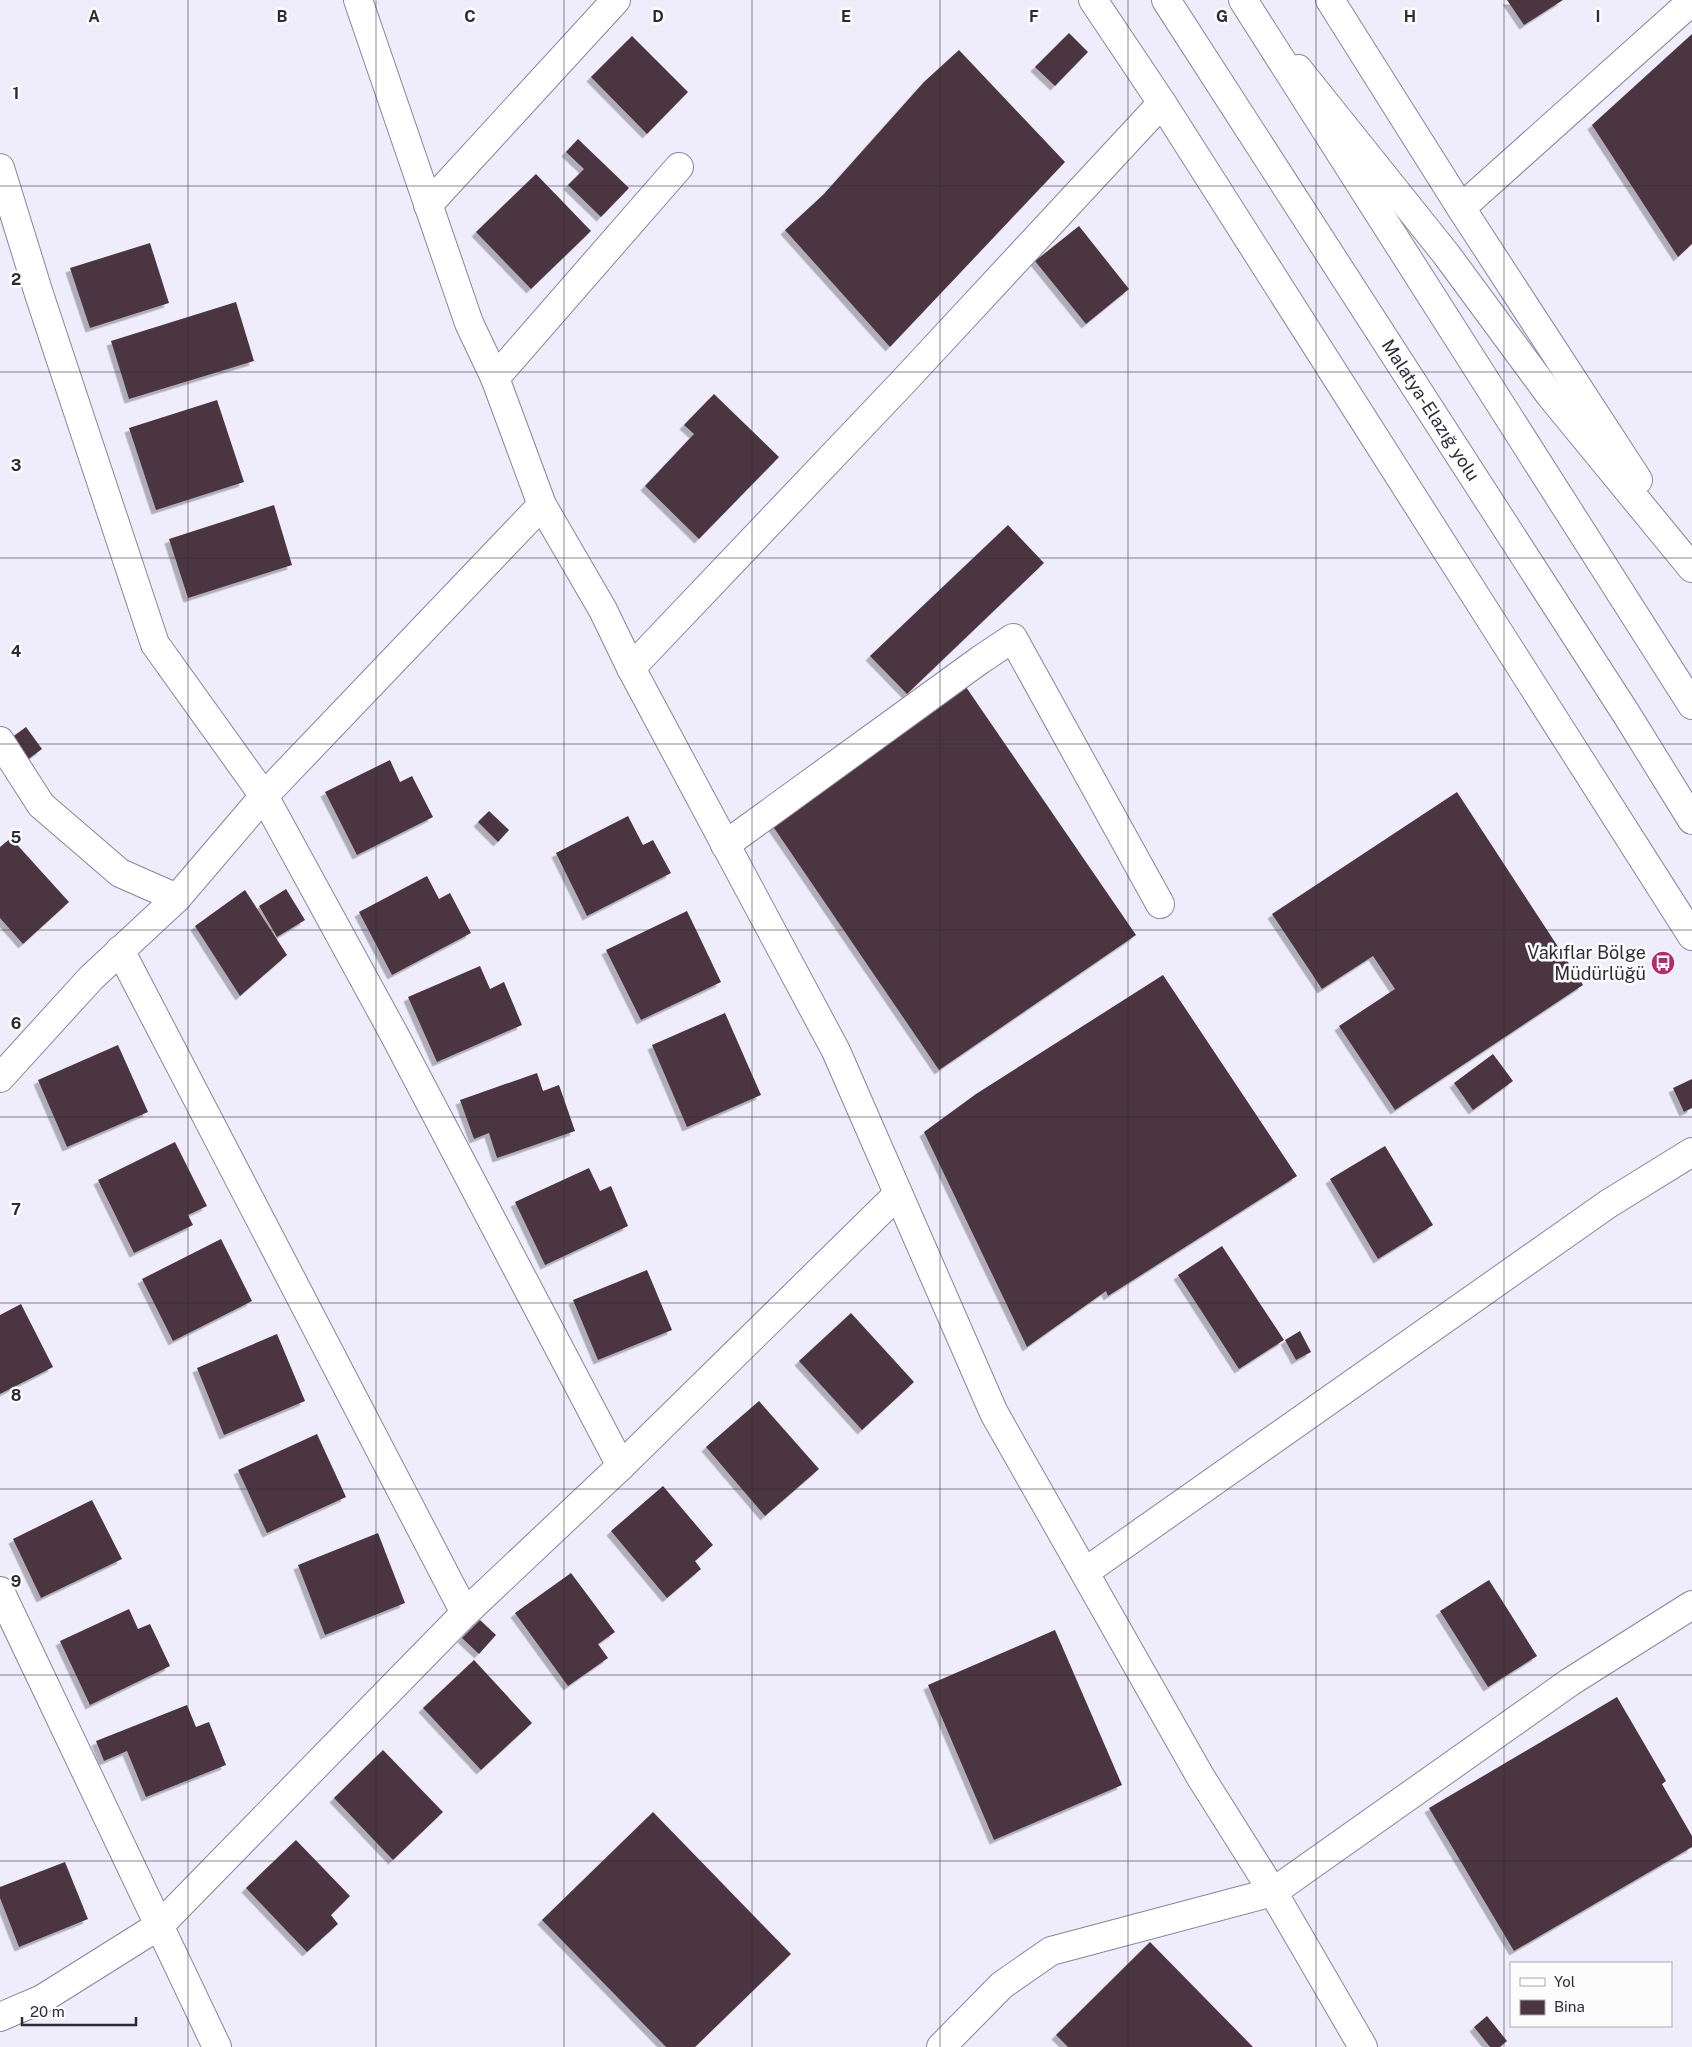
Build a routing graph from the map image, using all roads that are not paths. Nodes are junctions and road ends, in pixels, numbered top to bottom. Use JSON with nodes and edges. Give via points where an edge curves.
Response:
{"nodes":[{"id":1,"x":358,"y":0,"type":"edge"},
{"id":2,"x":616,"y":0,"type":"edge"},
{"id":3,"x":1094,"y":0,"type":"edge"},
{"id":4,"x":1166,"y":0,"type":"edge"},
{"id":5,"x":1243,"y":0,"type":"edge"},
{"id":6,"x":1330,"y":0,"type":"edge"},
{"id":7,"x":1692,"y":1,"type":"edge"},
{"id":8,"x":1162,"y":103,"type":"junction"},
{"id":9,"x":679,"y":166,"type":"dead end"},
{"id":10,"x":0,"y":168,"type":"edge"},
{"id":11,"x":428,"y":205,"type":"junction"},
{"id":12,"x":1462,"y":208,"type":"junction"},
{"id":13,"x":495,"y":378,"type":"junction"},
{"id":14,"x":542,"y":505,"type":"junction"},
{"id":15,"x":1692,"y":567,"type":"edge"},
{"id":16,"x":631,"y":668,"type":"junction"},
{"id":17,"x":1692,"y":705,"type":"edge"},
{"id":18,"x":0,"y":741,"type":"edge"},
{"id":19,"x":264,"y":796,"type":"junction"},
{"id":20,"x":1692,"y":820,"type":"edge"},
{"id":21,"x":726,"y":845,"type":"junction"},
{"id":22,"x":177,"y":898,"type":"junction"},
{"id":23,"x":1160,"y":904,"type":"dead end"},
{"id":24,"x":1692,"y":936,"type":"edge"},
{"id":25,"x":120,"y":950,"type":"junction"},
{"id":26,"x":0,"y":1078,"type":"edge"},
{"id":27,"x":1692,"y":1152,"type":"edge"},
{"id":28,"x":898,"y":1194,"type":"junction"},
{"id":29,"x":621,"y":1466,"type":"junction"},
{"id":30,"x":1084,"y":1572,"type":"junction"},
{"id":31,"x":0,"y":1591,"type":"edge"},
{"id":32,"x":1692,"y":1605,"type":"edge"},
{"id":33,"x":465,"y":1613,"type":"junction"},
{"id":34,"x":1272,"y":1892,"type":"junction"},
{"id":35,"x":160,"y":1925,"type":"junction"},
{"id":36,"x":0,"y":2017,"type":"edge"},
{"id":37,"x":218,"y":2047,"type":"edge"},
{"id":38,"x":941,"y":2047,"type":"edge"},
{"id":39,"x":1363,"y":2047,"type":"edge"}],
"edges":[{"from":1,"to":11,"type":"main road"},
{"from":2,"to":11,"type":"main road"},
{"from":3,"to":8,"type":"main road"},
{"from":4,"to":20,"type":"main road","name":"Malatya-Elazığ yolu"},
{"from":5,"to":15,"type":"main road","via":[[1446,254],[1550,395]]},
{"from":5,"to":17,"type":"main road"},
{"from":6,"to":12,"type":"main road"},
{"from":7,"to":12,"type":"main road"},
{"from":8,"to":16,"type":"main road"},
{"from":8,"to":24,"type":"main road"},
{"from":9,"to":13,"type":"main road"},
{"from":10,"to":19,"type":"main road","via":[[38,294],[155,644]]},
{"from":11,"to":13,"type":"main road","via":[[469,323]]},
{"from":12,"to":15,"type":"main road"},
{"from":13,"to":14,"type":"main road"},
{"from":14,"to":16,"type":"main road","via":[[603,610]]},
{"from":14,"to":19,"type":"main road"},
{"from":16,"to":21,"type":"main road"},
{"from":18,"to":22,"type":"main road","via":[[41,805],[120,874]]},
{"from":19,"to":22,"type":"main road"},
{"from":19,"to":29,"type":"main road","via":[[394,1034]]},
{"from":21,"to":23,"type":"main road","via":[[1013,638]]},
{"from":21,"to":28,"type":"main road","via":[[836,1051]]},
{"from":22,"to":25,"type":"main road"},
{"from":25,"to":26,"type":"main road"},
{"from":25,"to":33,"type":"main road"},
{"from":27,"to":30,"type":"main road","via":[[1608,1204]]},
{"from":28,"to":29,"type":"main road"},
{"from":28,"to":30,"type":"main road","via":[[994,1413]]},
{"from":29,"to":33,"type":"main road"},
{"from":30,"to":34,"type":"main road","via":[[1200,1776]]},
{"from":31,"to":35,"type":"main road"},
{"from":32,"to":34,"type":"main road","via":[[1570,1682]]},
{"from":33,"to":35,"type":"main road"},
{"from":34,"to":38,"type":"main road","via":[[1051,1951],[1002,1985]]},
{"from":34,"to":39,"type":"main road"},
{"from":35,"to":36,"type":"main road","via":[[42,1999]]},
{"from":35,"to":37,"type":"main road"}]}
